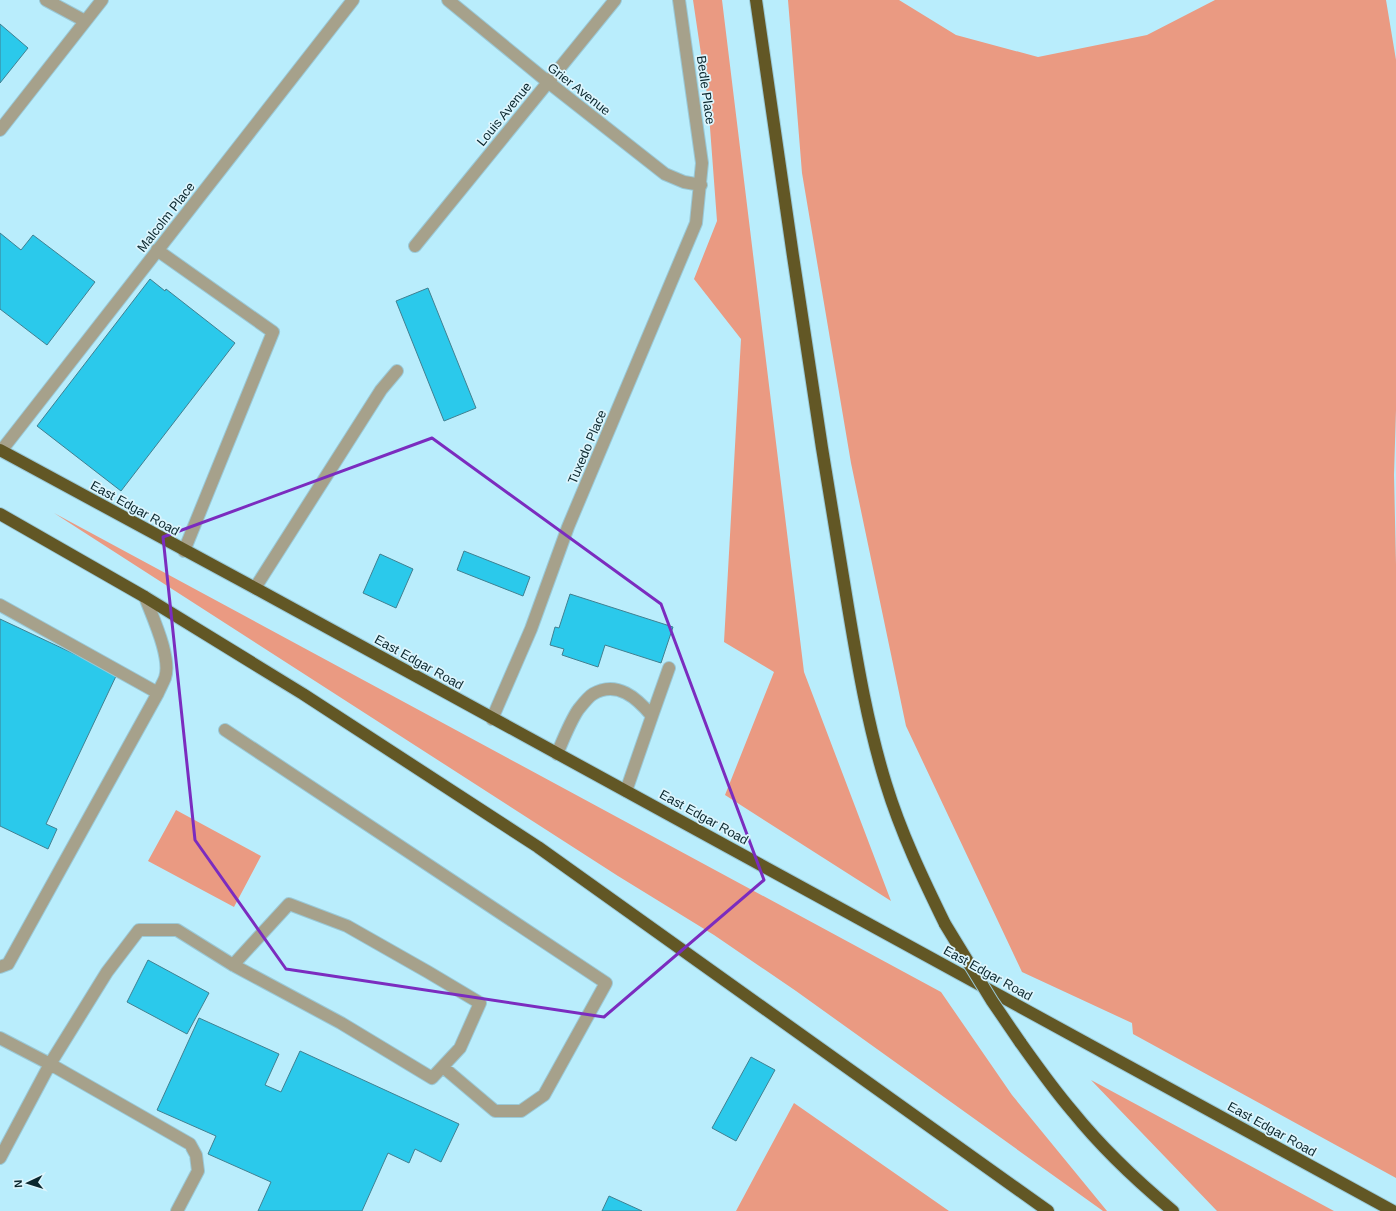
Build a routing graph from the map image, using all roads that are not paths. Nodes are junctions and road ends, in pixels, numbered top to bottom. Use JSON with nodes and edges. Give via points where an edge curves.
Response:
{"nodes":[{"id":1,"x":46,"y":0,"type":"edge"},
{"id":2,"x":102,"y":0,"type":"edge"},
{"id":3,"x":353,"y":0,"type":"edge"},
{"id":4,"x":448,"y":0,"type":"edge"},
{"id":5,"x":615,"y":0,"type":"edge"},
{"id":6,"x":679,"y":0,"type":"edge"},
{"id":7,"x":756,"y":0,"type":"edge"},
{"id":8,"x":85,"y":21,"type":"junction"},
{"id":9,"x":548,"y":82,"type":"junction"},
{"id":10,"x":0,"y":130,"type":"edge"},
{"id":11,"x":701,"y":184,"type":"junction"},
{"id":12,"x":416,"y":246,"type":"dead end"},
{"id":13,"x":157,"y":250,"type":"junction"},
{"id":14,"x":397,"y":371,"type":"dead end"},
{"id":15,"x":0,"y":450,"type":"edge"},
{"id":16,"x":0,"y":514,"type":"edge"},
{"id":17,"x":184,"y":551,"type":"junction"},
{"id":18,"x":255,"y":588,"type":"junction"},
{"id":19,"x":144,"y":597,"type":"junction"},
{"id":20,"x":0,"y":605,"type":"edge"},
{"id":21,"x":669,"y":668,"type":"dead end"},
{"id":22,"x":158,"y":692,"type":"junction"},
{"id":23,"x":652,"y":716,"type":"junction"},
{"id":24,"x":492,"y":719,"type":"junction"},
{"id":25,"x":225,"y":730,"type":"dead end"},
{"id":26,"x":557,"y":754,"type":"junction"},
{"id":27,"x":626,"y":791,"type":"junction"},
{"id":28,"x":233,"y":965,"type":"junction"},
{"id":29,"x":0,"y":967,"type":"edge"},
{"id":30,"x":0,"y":1038,"type":"edge"},
{"id":31,"x":50,"y":1064,"type":"junction"},
{"id":32,"x":443,"y":1067,"type":"junction"},
{"id":33,"x":0,"y":1158,"type":"edge"},
{"id":34,"x":177,"y":1211,"type":"edge"},
{"id":35,"x":1048,"y":1211,"type":"edge"},
{"id":36,"x":1172,"y":1211,"type":"edge"},
{"id":37,"x":1393,"y":1211,"type":"edge"}],
"edges":[{"from":1,"to":8,"type":"street"},
{"from":2,"to":8,"type":"street"},
{"from":3,"to":13,"type":"street","name":"Malcolm Place"},
{"from":4,"to":9,"type":"street","name":"Grier Avenue"},
{"from":5,"to":9,"type":"street","name":"Louis Avenue"},
{"from":6,"to":11,"type":"street","name":"Bedle Place","via":[[702,163]]},
{"from":7,"to":36,"type":"highway","bridge":true,"via":[[798,294],[841,565],[863,695],[886,786],[903,832],[945,924],[1020,1042],[1069,1108],[1105,1148]]},
{"from":8,"to":10,"type":"street"},
{"from":9,"to":11,"type":"street","name":"Grier Avenue","via":[[665,174],[684,182]]},
{"from":9,"to":12,"type":"street","name":"Louis Avenue"},
{"from":11,"to":24,"type":"street","name":"Tuxedo Place","via":[[696,223],[568,527],[531,630]]},
{"from":13,"to":15,"type":"street","name":"Malcolm Place"},
{"from":13,"to":17,"type":"street","via":[[273,332]]},
{"from":14,"to":18,"type":"street","via":[[381,390]]},
{"from":15,"to":17,"type":"highway","name":"East Edgar Road"},
{"from":16,"to":19,"type":"highway"},
{"from":17,"to":18,"type":"highway","name":"East Edgar Road"},
{"from":18,"to":24,"type":"highway","name":"East Edgar Road"},
{"from":19,"to":22,"type":"street","via":[[161,638],[165,662],[166,677]]},
{"from":19,"to":35,"type":"highway","via":[[303,694],[538,847]]},
{"from":20,"to":22,"type":"street"},
{"from":21,"to":23,"type":"street"},
{"from":22,"to":29,"type":"street","via":[[8,964]]},
{"from":23,"to":26,"type":"street","via":[[641,702],[621,690],[610,688],[592,694],[578,711]]},
{"from":23,"to":27,"type":"street"},
{"from":24,"to":26,"type":"highway","name":"East Edgar Road"},
{"from":25,"to":32,"type":"street","via":[[606,983],[544,1095],[522,1111],[495,1111]]},
{"from":26,"to":27,"type":"highway","name":"East Edgar Road"},
{"from":27,"to":37,"type":"highway","name":"East Edgar Road"},
{"from":28,"to":31,"type":"street","via":[[177,930],[140,930],[107,972]]},
{"from":28,"to":32,"type":"street","via":[[341,1022],[432,1078]]},
{"from":28,"to":32,"type":"street","via":[[289,904],[347,926],[480,1003],[460,1048]]},
{"from":30,"to":31,"type":"street"},
{"from":31,"to":33,"type":"street"},
{"from":31,"to":34,"type":"street","via":[[190,1144],[196,1155],[198,1171]]}]}
